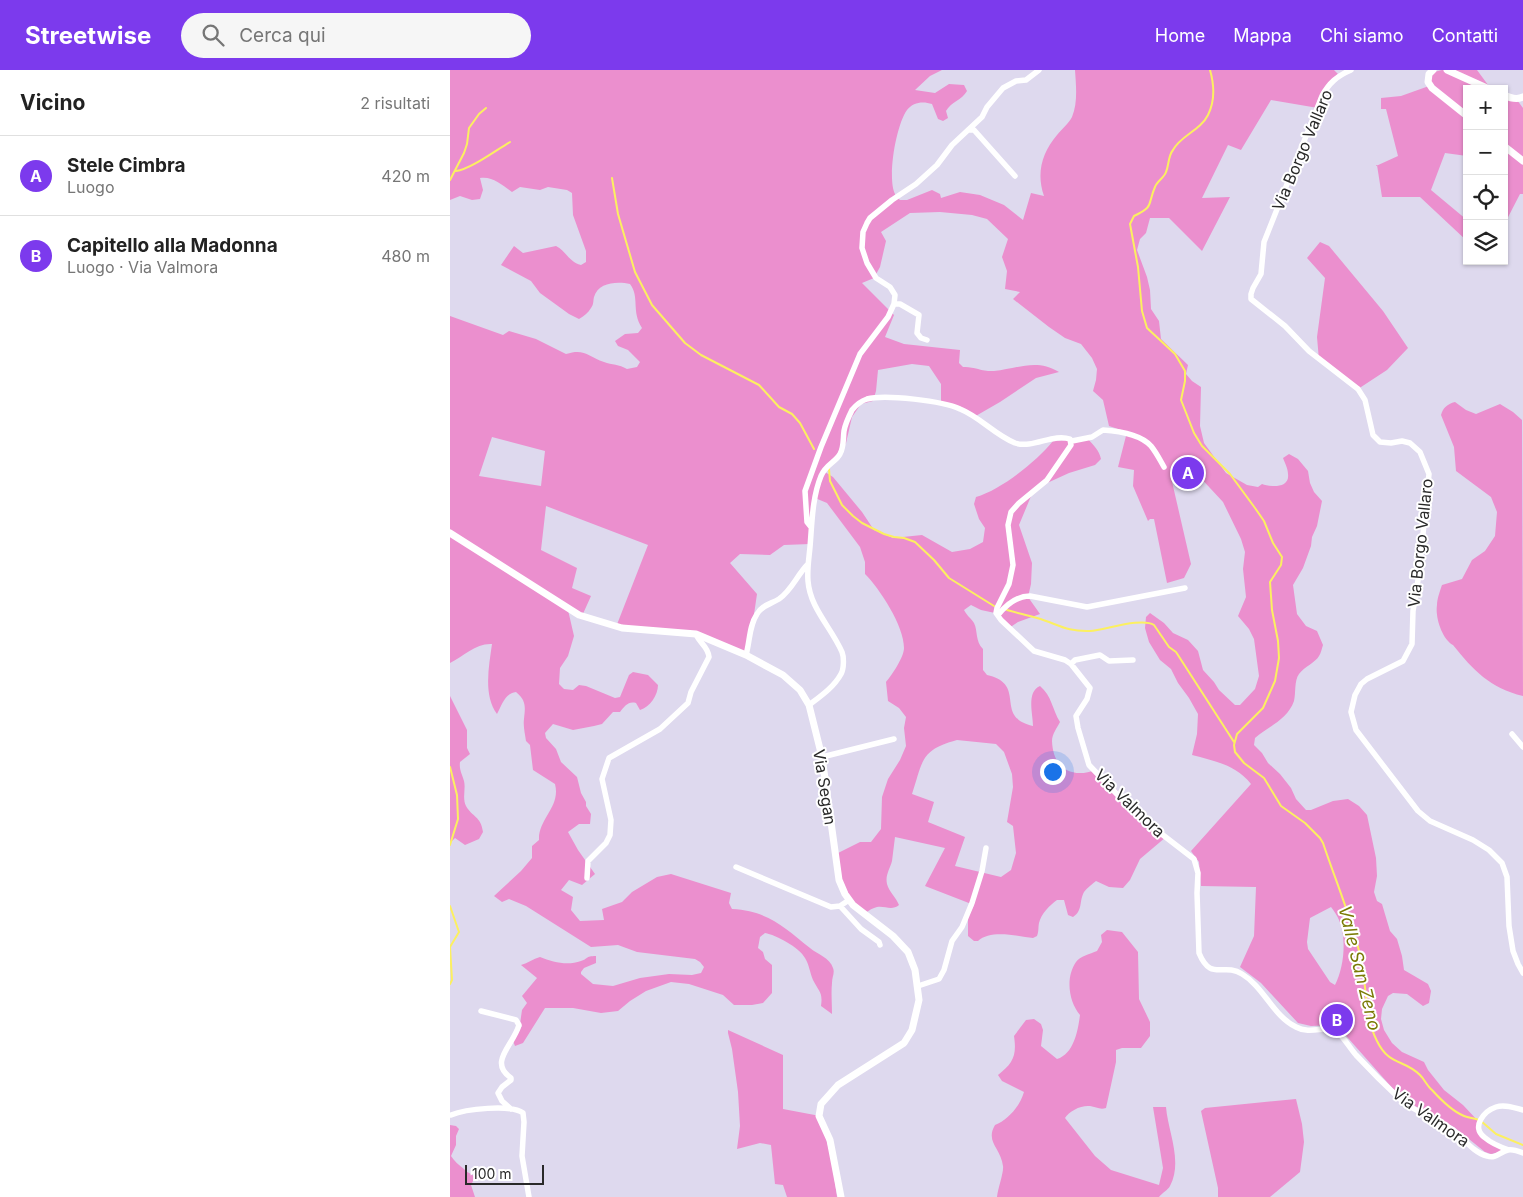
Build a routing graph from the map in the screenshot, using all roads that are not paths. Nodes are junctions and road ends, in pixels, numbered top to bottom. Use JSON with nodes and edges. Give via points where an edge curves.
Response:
{"nodes":[{"id":1,"x":1039,"y":70,"type":"edge"},
{"id":2,"x":1351,"y":70,"type":"edge"},
{"id":3,"x":1433,"y":70,"type":"edge"},
{"id":4,"x":1447,"y":70,"type":"edge"},
{"id":5,"x":1480,"y":85,"type":"edge"},
{"id":6,"x":1508,"y":97,"type":"edge"},
{"id":7,"x":1523,"y":97,"type":"edge"},
{"id":8,"x":1463,"y":113,"type":"edge"},
{"id":9,"x":969,"y":130,"type":"junction"},
{"id":10,"x":1508,"y":149,"type":"edge"},
{"id":11,"x":1523,"y":161,"type":"edge"},
{"id":12,"x":1015,"y":176,"type":"dead end"},
{"id":13,"x":894,"y":304,"type":"junction"},
{"id":14,"x":927,"y":340,"type":"dead end"},
{"id":15,"x":1072,"y":441,"type":"junction"},
{"id":16,"x":1164,"y":467,"type":"dead end"},
{"id":17,"x":811,"y":527,"type":"junction"},
{"id":18,"x":450,"y":533,"type":"edge"},
{"id":19,"x":808,"y":564,"type":"junction"},
{"id":20,"x":1186,"y":588,"type":"dead end"},
{"id":21,"x":998,"y":615,"type":"junction"},
{"id":22,"x":696,"y":634,"type":"junction"},
{"id":23,"x":746,"y":655,"type":"junction"},
{"id":24,"x":1133,"y":660,"type":"dead end"},
{"id":25,"x":1071,"y":664,"type":"junction"},
{"id":26,"x":809,"y":705,"type":"junction"},
{"id":27,"x":1512,"y":734,"type":"dead end"},
{"id":28,"x":894,"y":739,"type":"dead end"},
{"id":29,"x":1523,"y":747,"type":"edge"},
{"id":30,"x":822,"y":757,"type":"junction"},
{"id":31,"x":986,"y":848,"type":"dead end"},
{"id":32,"x":736,"y":867,"type":"dead end"},
{"id":33,"x":586,"y":878,"type":"dead end"},
{"id":34,"x":849,"y":900,"type":"junction"},
{"id":35,"x":840,"y":906,"type":"junction"},
{"id":36,"x":880,"y":945,"type":"dead end"},
{"id":37,"x":1523,"y":973,"type":"edge"},
{"id":38,"x":918,"y":986,"type":"junction"},
{"id":39,"x":481,"y":1011,"type":"dead end"},
{"id":40,"x":511,"y":1109,"type":"junction"},
{"id":41,"x":1523,"y":1110,"type":"edge"},
{"id":42,"x":451,"y":1115,"type":"edge"},
{"id":43,"x":1508,"y":1150,"type":"junction"},
{"id":44,"x":1523,"y":1153,"type":"edge"},
{"id":45,"x":529,"y":1197,"type":"edge"},
{"id":46,"x":841,"y":1197,"type":"edge"}],
"edges":[{"from":1,"to":9,"type":"street","via":[[1026,80],[1003,88]]},
{"from":2,"to":37,"type":"street","name":"Via Borgo Vallaro","via":[[1332,81],[1322,96],[1264,242],[1261,274],[1251,299],[1285,326],[1308,351],[1358,389],[1365,400],[1373,435],[1380,442],[1410,443],[1420,452],[1429,474],[1412,611],[1412,644],[1403,660],[1362,684],[1351,712],[1356,730],[1418,811],[1430,821],[1489,850],[1502,862],[1507,877],[1513,951]]},
{"from":3,"to":8,"type":"street","via":[[1428,82],[1432,88]]},
{"from":4,"to":5,"type":"street"},
{"from":6,"to":7,"type":"street"},
{"from":9,"to":12,"type":"street","via":[[974,130]]},
{"from":9,"to":13,"type":"street","via":[[916,184],[870,218],[863,232],[862,248],[867,263],[876,278],[890,287],[895,295]]},
{"from":10,"to":11,"type":"street"},
{"from":13,"to":14,"type":"street","via":[[919,315],[917,333]]},
{"from":13,"to":17,"type":"street","via":[[860,354],[805,491],[807,522]]},
{"from":15,"to":16,"type":"street","via":[[1103,430],[1122,433],[1145,441]]},
{"from":15,"to":17,"type":"street","via":[[1068,438],[1019,444],[946,403],[869,399],[853,409],[844,430],[839,457],[828,464],[821,476]]},
{"from":15,"to":21,"type":"street","via":[[1047,480],[1011,512],[1008,525],[1013,565],[1010,584],[997,608]]},
{"from":17,"to":19,"type":"street"},
{"from":18,"to":22,"type":"street","name":"Via Segan","via":[[579,615],[622,628]]},
{"from":19,"to":23,"type":"street","via":[[785,594],[757,614]]},
{"from":19,"to":26,"type":"street","via":[[813,602],[842,653],[843,672],[831,688]]},
{"from":20,"to":21,"type":"street","via":[[1087,607],[1022,596]]},
{"from":21,"to":25,"type":"street","via":[[1034,651]]},
{"from":22,"to":23,"type":"street","name":"Via Segan"},
{"from":22,"to":33,"type":"street","via":[[709,651],[709,657],[688,703],[660,729],[609,758],[602,779],[611,820],[610,835],[588,861]]},
{"from":23,"to":26,"type":"street","name":"Via Segan","via":[[783,674],[800,690]]},
{"from":24,"to":25,"type":"street","via":[[1109,661],[1100,654]]},
{"from":25,"to":43,"type":"street","name":"Via Valmora","via":[[1090,688],[1076,716],[1089,765],[1137,815],[1194,859],[1198,873],[1199,953],[1207,968],[1242,973],[1288,1023],[1298,1028],[1336,1031],[1404,1102],[1452,1129],[1479,1152],[1496,1157]]},
{"from":26,"to":30,"type":"street","name":"Via Segan"},
{"from":27,"to":29,"type":"street"},
{"from":28,"to":30,"type":"street"},
{"from":30,"to":34,"type":"street","name":"Via Segan","via":[[839,880]]},
{"from":31,"to":38,"type":"street","via":[[972,902],[952,941],[944,970],[938,979]]},
{"from":32,"to":35,"type":"street","via":[[831,907]]},
{"from":34,"to":35,"type":"street"},
{"from":34,"to":38,"type":"street","name":"Via Segan","via":[[908,952]]},
{"from":35,"to":36,"type":"street"},
{"from":38,"to":46,"type":"street","name":"Via Segan","via":[[917,1014],[904,1043],[838,1085],[822,1104],[819,1116],[830,1140]]},
{"from":39,"to":40,"type":"street","via":[[516,1020],[519,1025],[501,1060],[502,1071],[511,1080],[498,1093]]},
{"from":40,"to":42,"type":"street","via":[[470,1109]]},
{"from":40,"to":45,"type":"street","via":[[521,1111],[524,1117],[522,1156]]},
{"from":41,"to":43,"type":"street","via":[[1496,1107],[1479,1122],[1479,1132],[1484,1137]]},
{"from":43,"to":44,"type":"street","name":"Via Valmora"}]}
